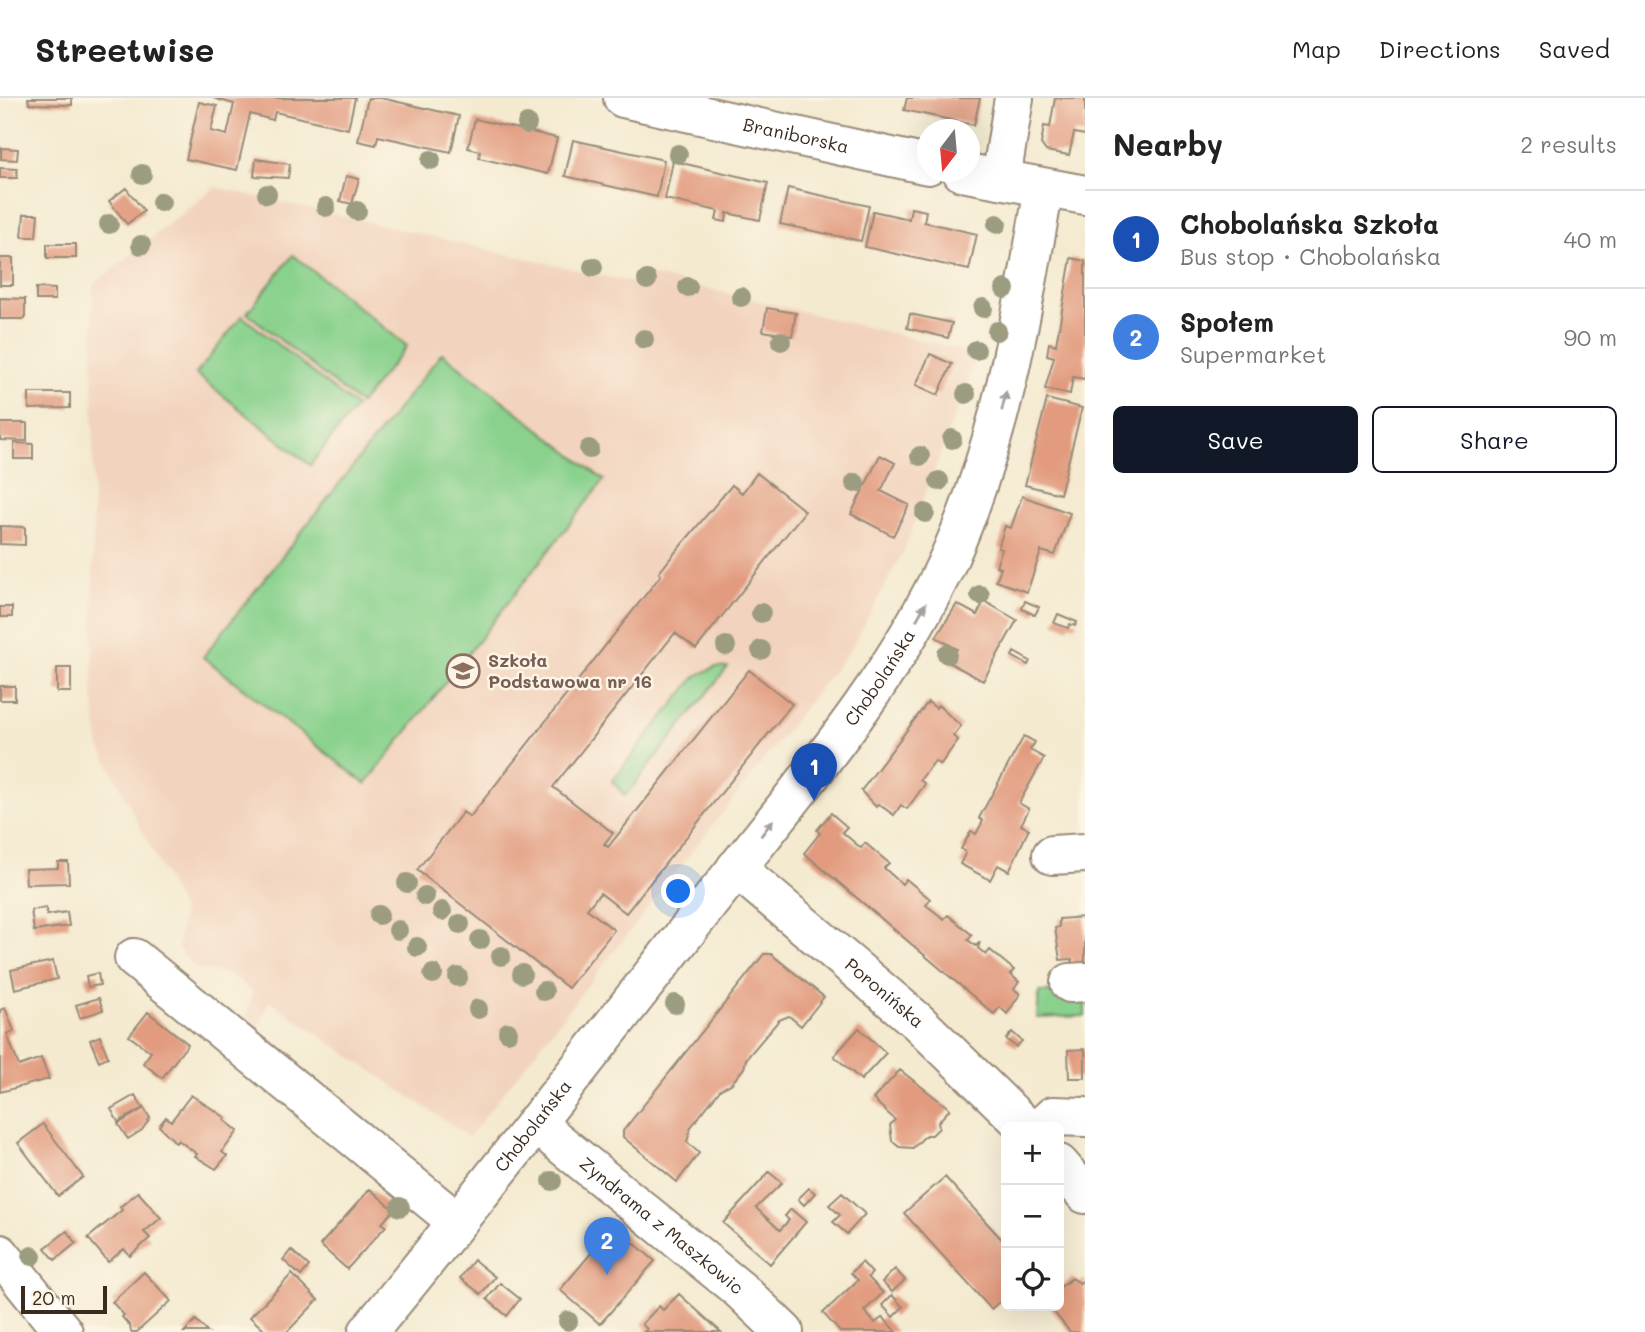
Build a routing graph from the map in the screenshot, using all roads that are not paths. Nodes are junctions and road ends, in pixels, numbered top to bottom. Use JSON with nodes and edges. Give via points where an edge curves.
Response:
{"nodes":[{"id":1,"x":622,"y":98,"type":"edge"},
{"id":2,"x":1014,"y":98,"type":"edge"},
{"id":3,"x":917,"y":162,"type":"edge"},
{"id":4,"x":980,"y":175,"type":"edge"},
{"id":5,"x":1001,"y":179,"type":"junction"},
{"id":6,"x":1044,"y":188,"type":"junction"},
{"id":7,"x":1085,"y":195,"type":"edge"},
{"id":8,"x":736,"y":868,"type":"junction"},
{"id":9,"x":134,"y":958,"type":"dead end"},
{"id":10,"x":1085,"y":1117,"type":"edge"},
{"id":11,"x":1021,"y":1122,"type":"edge"},
{"id":12,"x":1046,"y":1122,"type":"edge"},
{"id":13,"x":535,"y":1123,"type":"junction"},
{"id":14,"x":1064,"y":1170,"type":"edge"},
{"id":15,"x":1085,"y":1194,"type":"edge"},
{"id":16,"x":456,"y":1221,"type":"junction"},
{"id":17,"x":0,"y":1254,"type":"edge"},
{"id":18,"x":774,"y":1329,"type":"edge"},
{"id":19,"x":63,"y":1332,"type":"edge"},
{"id":20,"x":368,"y":1332,"type":"edge"}],
"edges":[{"from":1,"to":3,"type":"street","name":"Braniborska"},
{"from":2,"to":5,"type":"street"},
{"from":4,"to":5,"type":"street"},
{"from":5,"to":6,"type":"street"},
{"from":6,"to":7,"type":"street"},
{"from":8,"to":6,"type":"street","name":"Chobolańska","one_way":true,"via":[[872,692],[949,557],[1000,415]]},
{"from":8,"to":11,"type":"street","name":"Poronińska","via":[[909,1013]]},
{"from":8,"to":13,"type":"street","name":"Chobolańska"},
{"from":9,"to":16,"type":"street"},
{"from":10,"to":12,"type":"street","via":[[1053,1116]]},
{"from":13,"to":16,"type":"street","name":"Chobolańska"},
{"from":13,"to":18,"type":"street","name":"Zyndrama z Maszkowic","via":[[740,1290]]},
{"from":14,"to":15,"type":"street"},
{"from":16,"to":20,"type":"street","name":"Chobolańska"},
{"from":17,"to":19,"type":"street"}]}
